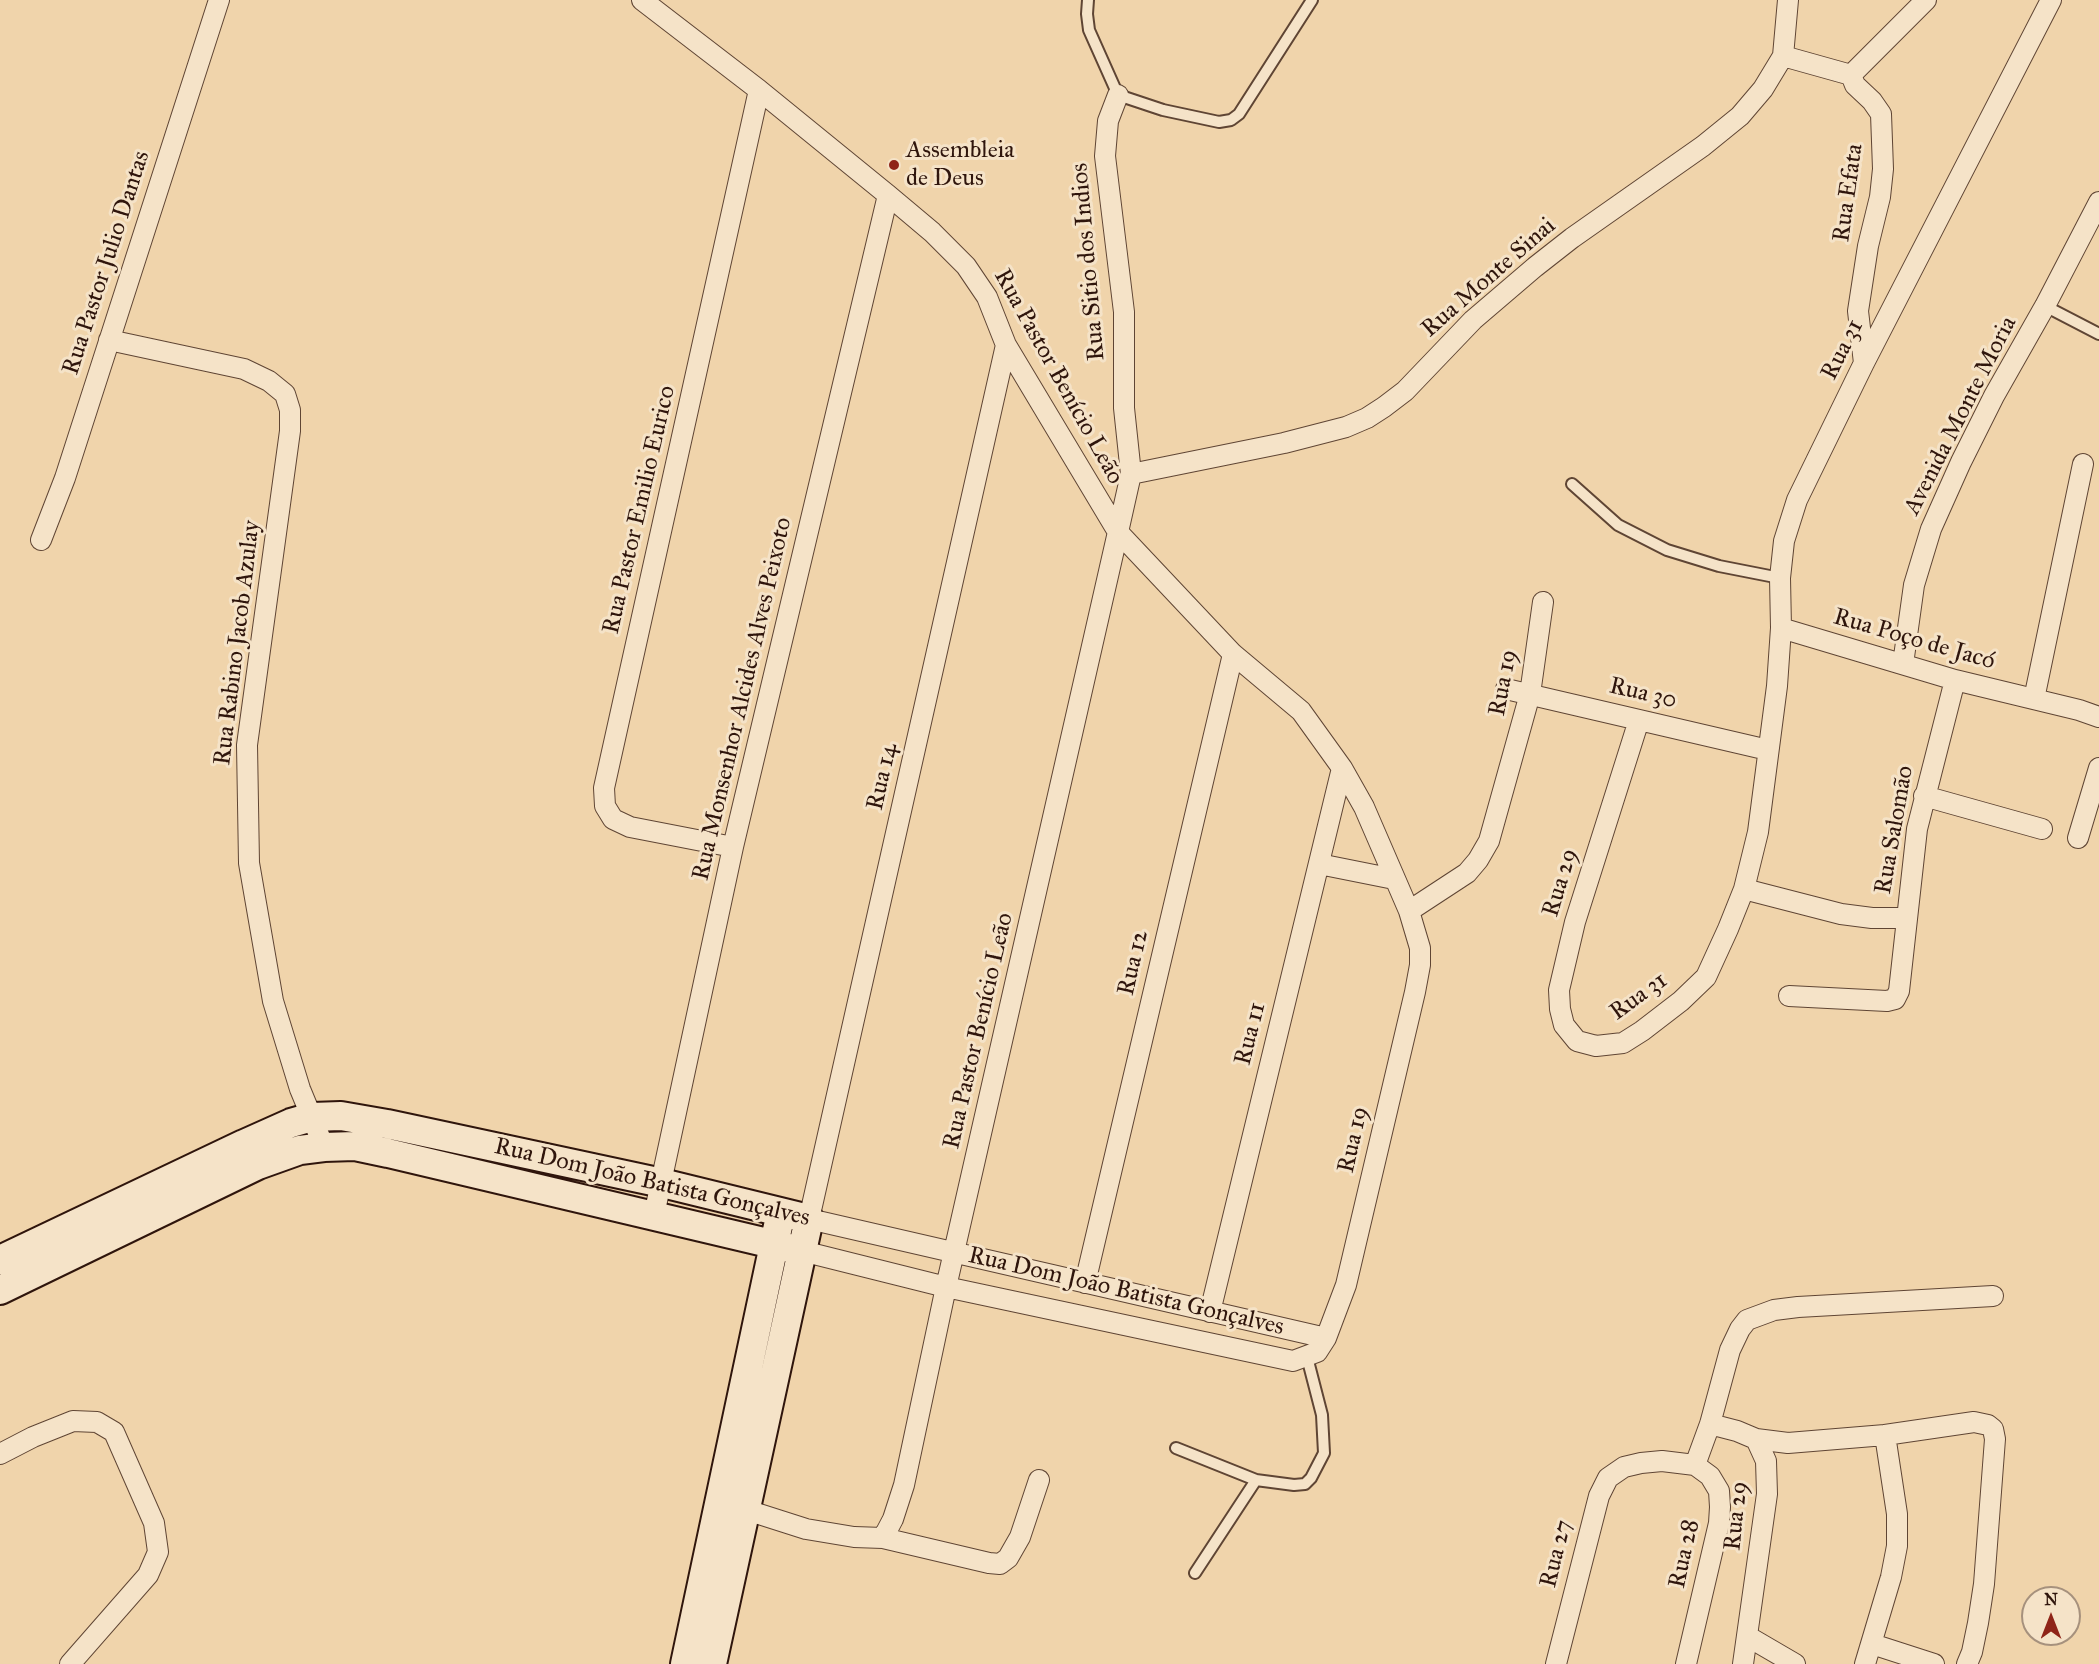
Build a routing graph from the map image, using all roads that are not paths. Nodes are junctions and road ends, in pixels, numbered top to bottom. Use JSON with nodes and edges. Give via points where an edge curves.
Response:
{"nodes":[{"id":1,"x":219,"y":0,"type":"edge"},
{"id":2,"x":642,"y":0,"type":"edge"},
{"id":3,"x":1088,"y":0,"type":"edge"},
{"id":4,"x":1312,"y":0,"type":"edge"},
{"id":5,"x":1788,"y":0,"type":"edge"},
{"id":6,"x":1926,"y":0,"type":"edge"},
{"id":7,"x":2052,"y":0,"type":"edge"},
{"id":8,"x":1783,"y":56,"type":"junction"},
{"id":9,"x":1851,"y":75,"type":"junction"},
{"id":10,"x":759,"y":90,"type":"junction"},
{"id":11,"x":1118,"y":95,"type":"junction"},
{"id":12,"x":888,"y":195,"type":"junction"},
{"id":13,"x":2099,"y":202,"type":"edge"},
{"id":14,"x":2045,"y":306,"type":"junction"},
{"id":15,"x":2099,"y":334,"type":"edge"},
{"id":16,"x":109,"y":340,"type":"junction"},
{"id":17,"x":1006,"y":345,"type":"junction"},
{"id":18,"x":1864,"y":363,"type":"junction"},
{"id":19,"x":2083,"y":464,"type":"dead end"},
{"id":20,"x":1131,"y":474,"type":"junction"},
{"id":21,"x":1572,"y":484,"type":"dead end"},
{"id":22,"x":1118,"y":532,"type":"junction"},
{"id":23,"x":42,"y":540,"type":"dead end"},
{"id":24,"x":1780,"y":578,"type":"junction"},
{"id":25,"x":1544,"y":602,"type":"dead end"},
{"id":26,"x":1781,"y":628,"type":"junction"},
{"id":27,"x":1233,"y":654,"type":"junction"},
{"id":28,"x":1903,"y":664,"type":"junction"},
{"id":29,"x":1954,"y":680,"type":"junction"},
{"id":30,"x":1506,"y":689,"type":"dead end"},
{"id":31,"x":1530,"y":694,"type":"junction"},
{"id":32,"x":2034,"y":699,"type":"junction"},
{"id":33,"x":2099,"y":717,"type":"edge"},
{"id":34,"x":1639,"y":720,"type":"junction"},
{"id":35,"x":1768,"y":750,"type":"junction"},
{"id":36,"x":1342,"y":768,"type":"junction"},
{"id":37,"x":2099,"y":768,"type":"edge"},
{"id":38,"x":1924,"y":796,"type":"junction"},
{"id":39,"x":2042,"y":829,"type":"dead end"},
{"id":40,"x":2078,"y":838,"type":"dead end"},
{"id":41,"x":734,"y":847,"type":"junction"},
{"id":42,"x":1319,"y":864,"type":"junction"},
{"id":43,"x":1394,"y":879,"type":"junction"},
{"id":44,"x":1744,"y":890,"type":"junction"},
{"id":45,"x":1409,"y":911,"type":"junction"},
{"id":46,"x":1906,"y":918,"type":"junction"},
{"id":47,"x":1416,"y":934,"type":"joint"},
{"id":48,"x":1789,"y":996,"type":"dead end"},
{"id":49,"x":1596,"y":1046,"type":"joint"},
{"id":50,"x":312,"y":1117,"type":"junction"},
{"id":51,"x":324,"y":1147,"type":"junction"},
{"id":52,"x":662,"y":1183,"type":"junction"},
{"id":53,"x":781,"y":1213,"type":"junction"},
{"id":54,"x":654,"y":1215,"type":"junction"},
{"id":55,"x":809,"y":1219,"type":"junction"},
{"id":56,"x":789,"y":1248,"type":"junction"},
{"id":57,"x":955,"y":1252,"type":"junction"},
{"id":58,"x":3,"y":1271,"type":"edge"},
{"id":59,"x":1085,"y":1283,"type":"junction"},
{"id":60,"x":946,"y":1287,"type":"junction"},
{"id":61,"x":1993,"y":1296,"type":"dead end"},
{"id":62,"x":1210,"y":1312,"type":"junction"},
{"id":63,"x":1317,"y":1349,"type":"junction"},
{"id":64,"x":1710,"y":1424,"type":"junction"},
{"id":65,"x":1885,"y":1435,"type":"junction"},
{"id":66,"x":1756,"y":1440,"type":"junction"},
{"id":67,"x":1176,"y":1448,"type":"dead end"},
{"id":68,"x":0,"y":1454,"type":"edge"},
{"id":69,"x":1695,"y":1465,"type":"junction"},
{"id":70,"x":1039,"y":1480,"type":"dead end"},
{"id":71,"x":1256,"y":1480,"type":"junction"},
{"id":72,"x":733,"y":1505,"type":"junction"},
{"id":73,"x":883,"y":1538,"type":"junction"},
{"id":74,"x":1195,"y":1573,"type":"dead end"},
{"id":75,"x":1747,"y":1636,"type":"junction"},
{"id":76,"x":1872,"y":1644,"type":"junction"},
{"id":77,"x":70,"y":1664,"type":"edge"},
{"id":78,"x":685,"y":1664,"type":"edge"},
{"id":79,"x":712,"y":1664,"type":"edge"},
{"id":80,"x":1556,"y":1664,"type":"edge"},
{"id":81,"x":1686,"y":1664,"type":"edge"},
{"id":82,"x":1743,"y":1664,"type":"edge"},
{"id":83,"x":1795,"y":1664,"type":"edge"},
{"id":84,"x":1865,"y":1664,"type":"edge"},
{"id":85,"x":1934,"y":1664,"type":"edge"},
{"id":86,"x":1967,"y":1664,"type":"edge"}],
"edges":[{"from":1,"to":16,"type":"street","name":"Rua Pastor Julio Dantas"},
{"from":2,"to":10,"type":"street","name":"Rua Pastor Benício Leão"},
{"from":3,"to":11,"type":"lane","via":[[1089,30]]},
{"from":4,"to":11,"type":"lane","via":[[1248,103],[1231,120],[1205,120]]},
{"from":5,"to":8,"type":"street","name":"Rua Monte Sinai"},
{"from":6,"to":9,"type":"street"},
{"from":7,"to":18,"type":"street","name":"Rua 31"},
{"from":8,"to":9,"type":"street"},
{"from":8,"to":20,"type":"street","name":"Rua Monte Sinai","via":[[1740,116],[1535,267],[1473,321],[1406,391],[1367,418],[1284,443]]},
{"from":9,"to":18,"type":"street","name":"Rua Efata","via":[[1881,114],[1883,134],[1880,197],[1857,311]]},
{"from":10,"to":12,"type":"street","name":"Rua Pastor Benício Leão"},
{"from":10,"to":41,"type":"street","name":"Rua Pastor Emilio Eurico","via":[[604,788],[605,806],[612,819]]},
{"from":11,"to":20,"type":"street","name":"Rua Sitio dos Indios","via":[[1108,121],[1105,156],[1122,293],[1123,397]]},
{"from":12,"to":17,"type":"street","name":"Rua Pastor Benício Leão","via":[[966,266],[987,297]]},
{"from":12,"to":41,"type":"street","name":"Rua Monsenhor Alcides Alves Peixoto"},
{"from":13,"to":14,"type":"street","name":"Avenida Monte Moria"},
{"from":14,"to":15,"type":"lane"},
{"from":14,"to":28,"type":"street","name":"Avenida Monte Moria","via":[[1989,406],[1931,528],[1914,585]]},
{"from":16,"to":23,"type":"street","name":"Rua Pastor Julio Dantas"},
{"from":16,"to":50,"type":"street","name":"Rua Rabino Jacob Azulay","via":[[244,369],[285,394],[290,410],[247,745],[249,863],[273,1001]]},
{"from":17,"to":22,"type":"street","name":"Rua Pastor Benício Leão"},
{"from":17,"to":55,"type":"street","name":"Rua 14"},
{"from":18,"to":24,"type":"street","name":"Rua 31","via":[[1797,500],[1784,541]]},
{"from":19,"to":32,"type":"street"},
{"from":20,"to":22,"type":"street","name":"Rua Sitio dos Indios"},
{"from":21,"to":24,"type":"lane","via":[[1618,525],[1667,550],[1719,566]]},
{"from":22,"to":27,"type":"street","name":"Rua Pastor Benício Leão"},
{"from":22,"to":57,"type":"street","name":"Rua Pastor Benício Leão"},
{"from":24,"to":26,"type":"street","name":"Rua 31"},
{"from":25,"to":31,"type":"street","name":"Rua 19"},
{"from":26,"to":28,"type":"street","name":"Rua Poço de Jacó"},
{"from":26,"to":35,"type":"street","name":"Rua 31"},
{"from":27,"to":36,"type":"street","name":"Rua Pastor Benício Leão","via":[[1301,711]]},
{"from":27,"to":59,"type":"street","name":"Rua 12"},
{"from":28,"to":29,"type":"street","name":"Rua Poço de Jacó"},
{"from":29,"to":32,"type":"street","name":"Rua Poço de Jacó"},
{"from":29,"to":38,"type":"street","name":"Rua Salomão"},
{"from":30,"to":31,"type":"street","name":"Rua 30"},
{"from":31,"to":34,"type":"street","name":"Rua 30"},
{"from":31,"to":45,"type":"street","name":"Rua 19","via":[[1489,841],[1467,873]]},
{"from":32,"to":33,"type":"street","name":"Rua Poço de Jacó"},
{"from":34,"to":35,"type":"street","name":"Rua 30"},
{"from":34,"to":49,"type":"street","name":"Rua 29","via":[[1575,922],[1559,990],[1564,1025],[1577,1041]]},
{"from":35,"to":44,"type":"street","name":"Rua 31","via":[[1758,832]]},
{"from":36,"to":42,"type":"street","name":"Rua 11"},
{"from":36,"to":43,"type":"street","name":"Rua Pastor Benício Leão","via":[[1364,807]]},
{"from":37,"to":40,"type":"street"},
{"from":38,"to":39,"type":"street"},
{"from":38,"to":46,"type":"street","name":"Rua Salomão"},
{"from":41,"to":52,"type":"street","name":"Rua Monsenhor Alcides Alves Peixoto"},
{"from":42,"to":43,"type":"street"},
{"from":42,"to":62,"type":"street","name":"Rua 11"},
{"from":43,"to":45,"type":"street","name":"Rua Pastor Benício Leão"},
{"from":44,"to":46,"type":"street","via":[[1841,914]]},
{"from":44,"to":49,"type":"street","name":"Rua 31","via":[[1706,977],[1682,1001],[1623,1043]]},
{"from":45,"to":47,"type":"street","name":"Rua Pastor Benício Leão"},
{"from":46,"to":48,"type":"street","name":"Rua Salomão","via":[[1899,992],[1895,999]]},
{"from":47,"to":63,"type":"street","name":"Rua 19","via":[[1420,965],[1415,992],[1346,1285]]},
{"from":50,"to":51,"type":"street","name":"Rua Rabino Jacob Azulay"},
{"from":50,"to":52,"type":"street","name":"Rua Dom João Batista Gonçalves","via":[[341,1116],[387,1124]]},
{"from":50,"to":58,"type":"street","name":"Rua Dom João Batista Gonçalves","via":[[244,1144]]},
{"from":51,"to":54,"type":"street","name":"Rua Dom João Batista Gonçalves","via":[[366,1148]]},
{"from":51,"to":58,"type":"street","name":"Rua Dom João Batista Gonçalves","via":[[300,1150],[258,1165]]},
{"from":52,"to":53,"type":"street","name":"Rua Dom João Batista Gonçalves"},
{"from":52,"to":54,"type":"street","name":"Rua Monsenhor Alcides Alves Peixoto"},
{"from":53,"to":55,"type":"street","name":"Rua Dom João Batista Gonçalves"},
{"from":53,"to":56,"type":"street"},
{"from":54,"to":56,"type":"street","name":"Rua Dom João Batista Gonçalves"},
{"from":55,"to":56,"type":"street"},
{"from":55,"to":57,"type":"street","name":"Rua Dom João Batista Gonçalves"},
{"from":56,"to":60,"type":"street","name":"Rua Dom João Batista Gonçalves"},
{"from":56,"to":72,"type":"street"},
{"from":57,"to":59,"type":"street","name":"Rua Dom João Batista Gonçalves"},
{"from":57,"to":60,"type":"street","name":"Rua Pastor Benício Leão"},
{"from":59,"to":62,"type":"street","name":"Rua Dom João Batista Gonçalves"},
{"from":60,"to":63,"type":"street","name":"Rua Dom João Batista Gonçalves","via":[[1274,1358],[1293,1361]]},
{"from":60,"to":73,"type":"street","name":"Rua Pastor Benício Leão","via":[[904,1485]]},
{"from":61,"to":64,"type":"street","name":"Rua 29","via":[[1798,1307],[1759,1314],[1747,1320],[1735,1338]]},
{"from":62,"to":63,"type":"street","name":"Rua Dom João Batista Gonçalves"},
{"from":63,"to":71,"type":"lane","via":[[1324,1431],[1324,1453],[1319,1466],[1305,1484]]},
{"from":64,"to":66,"type":"street"},
{"from":64,"to":69,"type":"street","name":"Rua 29"},
{"from":65,"to":66,"type":"street","via":[[1799,1443]]},
{"from":65,"to":76,"type":"street","via":[[1897,1546]]},
{"from":65,"to":86,"type":"street","via":[[1974,1422],[1988,1425],[1995,1434],[1984,1584]]},
{"from":66,"to":75,"type":"street","name":"Rua 29","via":[[1766,1461],[1767,1494]]},
{"from":67,"to":71,"type":"lane"},
{"from":68,"to":77,"type":"street","via":[[73,1421],[97,1422],[114,1432],[154,1523],[158,1552],[148,1575]]},
{"from":69,"to":80,"type":"street","name":"Rua 27","via":[[1641,1463],[1624,1467],[1608,1478],[1599,1496]]},
{"from":69,"to":81,"type":"street","name":"Rua 28","via":[[1715,1484],[1720,1507]]},
{"from":70,"to":73,"type":"street","via":[[1020,1537],[1000,1564]]},
{"from":71,"to":74,"type":"lane"},
{"from":72,"to":73,"type":"street","via":[[832,1535]]},
{"from":72,"to":78,"type":"street"},
{"from":72,"to":79,"type":"street"},
{"from":75,"to":82,"type":"street","name":"Rua 29"},
{"from":75,"to":83,"type":"street"},
{"from":76,"to":84,"type":"street"},
{"from":76,"to":85,"type":"street"}]}
